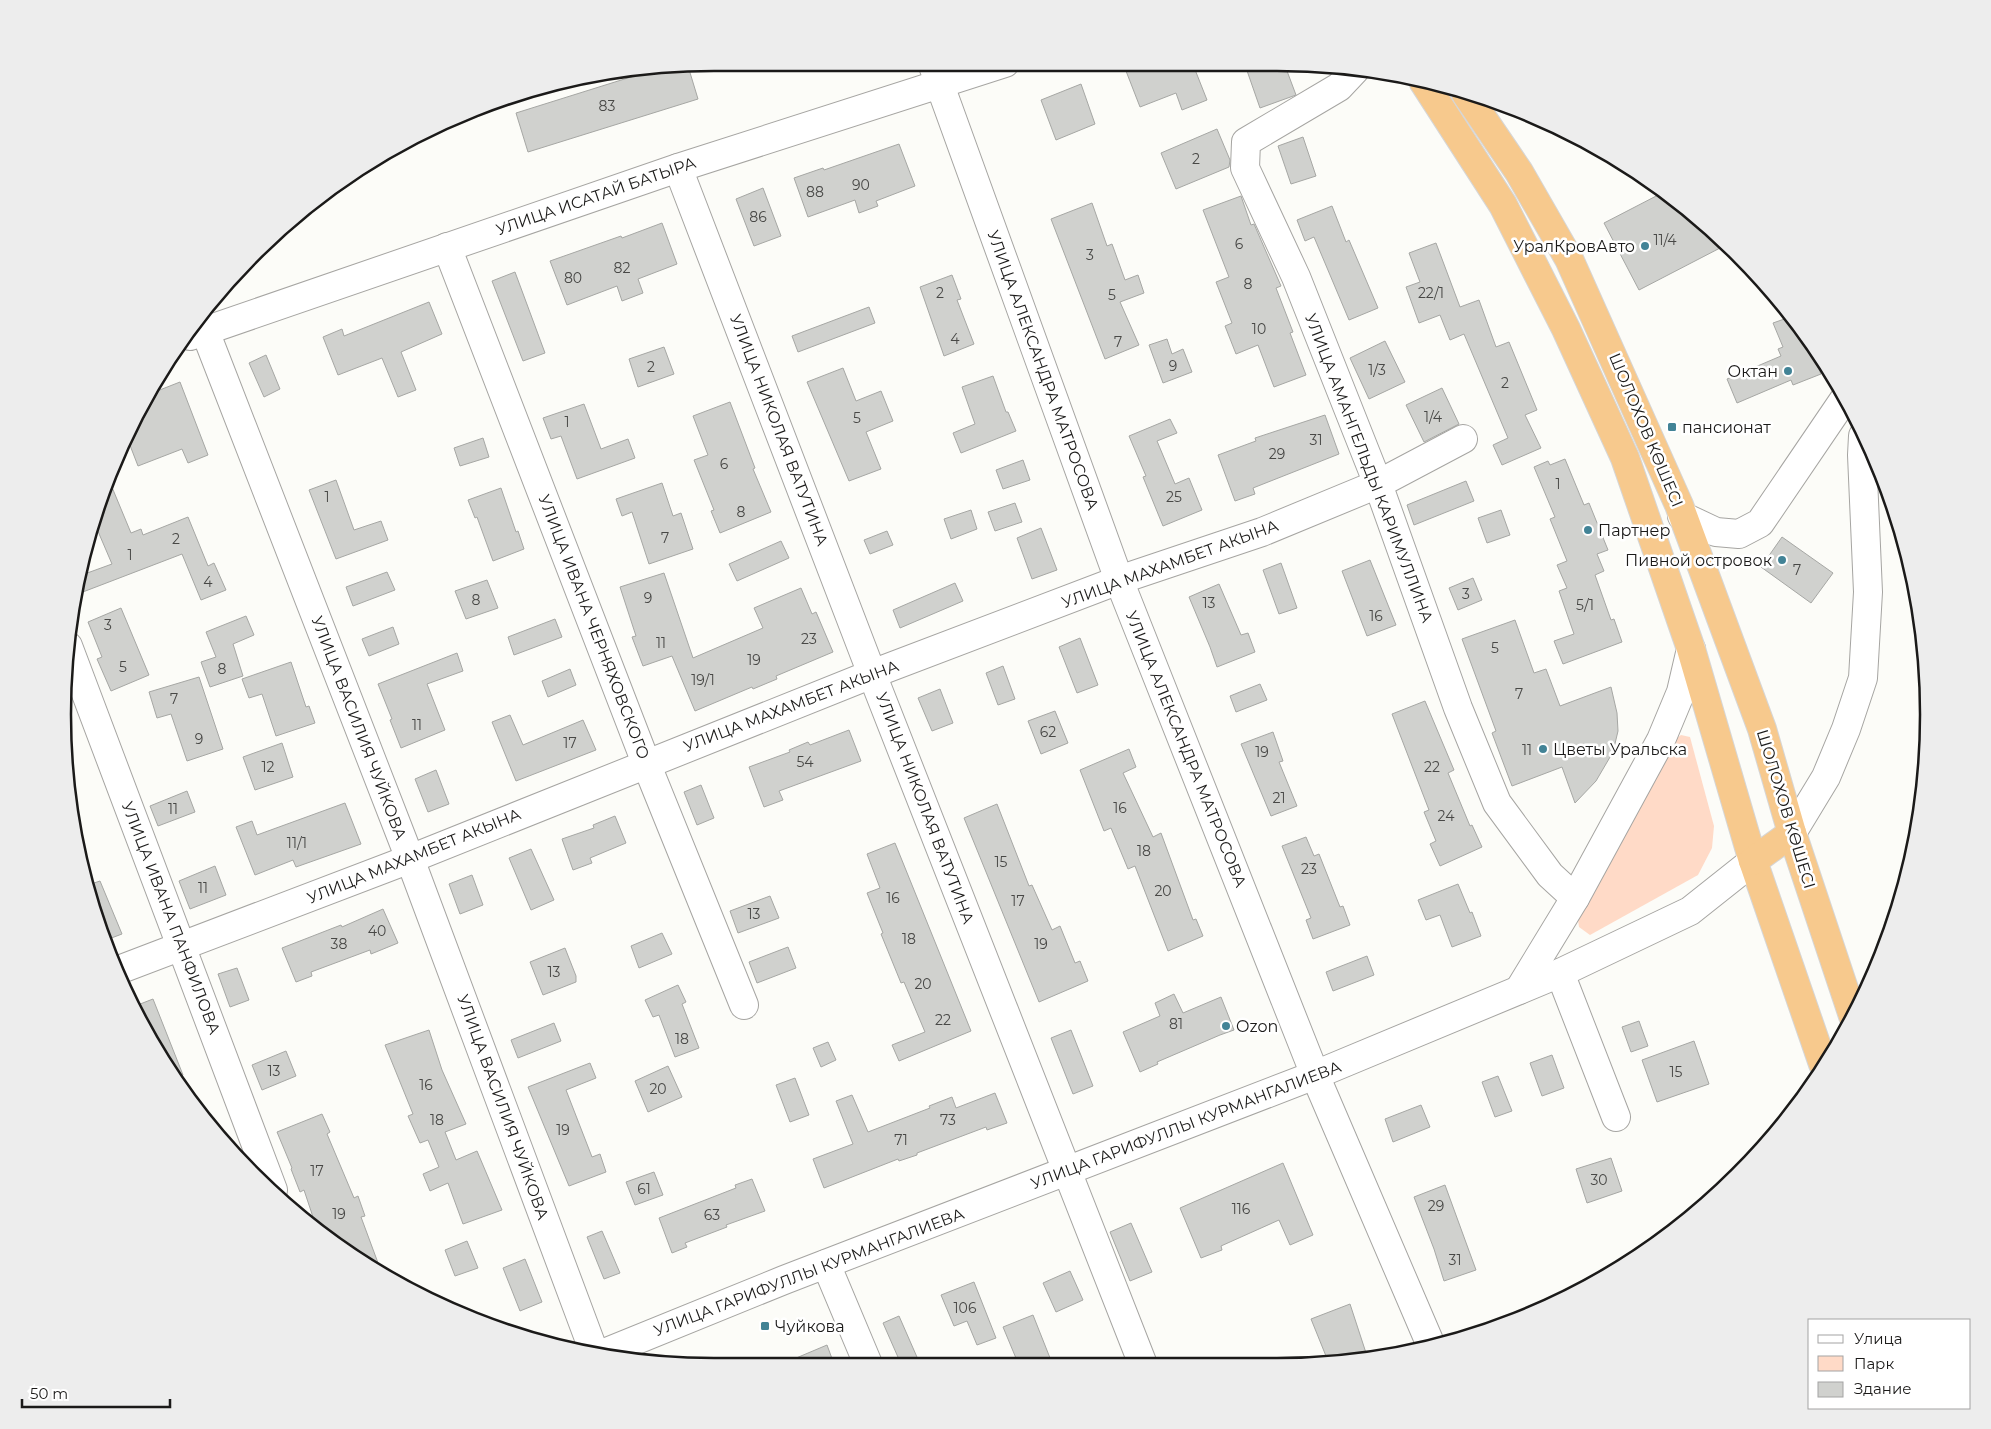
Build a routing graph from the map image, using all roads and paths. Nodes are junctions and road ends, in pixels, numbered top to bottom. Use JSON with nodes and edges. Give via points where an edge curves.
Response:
{"nodes":[{"id":1,"x":936,"y":72,"type":"edge"},
{"id":2,"x":1349,"y":76,"type":"edge"},
{"id":3,"x":1429,"y":90,"type":"edge"},
{"id":4,"x":1471,"y":101,"type":"edge"},
{"id":5,"x":678,"y":168,"type":"junction"},
{"id":6,"x":448,"y":247,"type":"junction"},
{"id":7,"x":198,"y":333,"type":"edge"},
{"id":8,"x":1841,"y":406,"type":"edge"},
{"id":9,"x":1463,"y":438,"type":"dead end"},
{"id":10,"x":1862,"y":450,"type":"edge"},
{"id":11,"x":1378,"y":484,"type":"junction"},
{"id":12,"x":1682,"y":516,"type":"junction"},
{"id":13,"x":1119,"y":580,"type":"junction"},
{"id":14,"x":1691,"y":649,"type":"junction"},
{"id":15,"x":74,"y":662,"type":"edge"},
{"id":16,"x":872,"y":674,"type":"junction"},
{"id":17,"x":646,"y":763,"type":"junction"},
{"id":18,"x":1792,"y":833,"type":"junction"},
{"id":19,"x":410,"y":859,"type":"junction"},
{"id":20,"x":1754,"y":862,"type":"junction"},
{"id":21,"x":1575,"y":898,"type":"junction"},
{"id":22,"x":182,"y":947,"type":"junction"},
{"id":23,"x":124,"y":969,"type":"edge"},
{"id":24,"x":1560,"y":973,"type":"junction"},
{"id":25,"x":1518,"y":990,"type":"junction"},
{"id":26,"x":744,"y":1005,"type":"dead end"},
{"id":27,"x":1850,"y":1006,"type":"edge"},
{"id":28,"x":1821,"y":1057,"type":"edge"},
{"id":29,"x":1315,"y":1076,"type":"junction"},
{"id":30,"x":1616,"y":1117,"type":"dead end"},
{"id":31,"x":1068,"y":1172,"type":"junction"},
{"id":32,"x":268,"y":1177,"type":"edge"},
{"id":33,"x":826,"y":1264,"type":"junction"},
{"id":34,"x":1428,"y":1339,"type":"edge"},
{"id":35,"x":592,"y":1345,"type":"edge"},
{"id":36,"x":614,"y":1349,"type":"edge"},
{"id":37,"x":865,"y":1358,"type":"edge"},
{"id":38,"x":1140,"y":1358,"type":"edge"}],
"edges":[{"from":1,"to":5,"type":"street","name":"УЛИЦА ИСАТАЙ БАТЫРА"},
{"from":1,"to":13,"type":"street","name":"УЛИЦА АЛЕКСАНДРА МАТРОСОВА"},
{"from":2,"to":11,"type":"street","name":"УЛИЦА АМАНГЕЛЬДЫ КАРИМУЛЛИНА","via":[[1339,87],[1246,142],[1245,168],[1296,277]]},
{"from":3,"to":14,"type":"highway","name":"ШОЛОХОВ КӨШЕСІ","via":[[1503,205],[1566,328],[1625,458]]},
{"from":4,"to":12,"type":"highway","name":"ШОЛОХОВ КӨШЕСІ","via":[[1519,172],[1569,260],[1614,355]]},
{"from":5,"to":6,"type":"street","name":"УЛИЦА ИСАТАЙ БАТЫРА"},
{"from":5,"to":16,"type":"street","name":"УЛИЦА НИКОЛАЯ ВАТУТИНА"},
{"from":6,"to":7,"type":"street","name":"УЛИЦА ИСАТАЙ БАТЫРА"},
{"from":6,"to":17,"type":"street","name":"УЛИЦА ИВАНА ЧЕРНЯХОВСКОГО"},
{"from":7,"to":19,"type":"street","name":"УЛИЦА ВАСИЛИЯ ЧУЙКОВА"},
{"from":8,"to":12,"type":"street","via":[[1760,523],[1739,534],[1716,532]]},
{"from":9,"to":11,"type":"street","name":"УЛИЦА МАХАМБЕТ АКЫНА"},
{"from":10,"to":18,"type":"street","via":[[1868,592],[1863,678],[1826,777]]},
{"from":11,"to":13,"type":"street","name":"УЛИЦА МАХАМБЕТ АКЫНА","via":[[1262,532]]},
{"from":11,"to":21,"type":"street","name":"УЛИЦА АМАНГЕЛЬДЫ КАРИМУЛЛИНА","via":[[1458,708],[1497,803],[1550,875]]},
{"from":12,"to":18,"type":"highway","name":"ШОЛОХОВ КӨШЕСІ","via":[[1762,730]]},
{"from":13,"to":16,"type":"street","name":"УЛИЦА МАХАМБЕТ АКЫНА"},
{"from":13,"to":29,"type":"street","name":"УЛИЦА АЛЕКСАНДРА МАТРОСОВА"},
{"from":14,"to":20,"type":"highway","name":"ШОЛОХОВ КӨШЕСІ"},
{"from":14,"to":21,"type":"street","via":[[1680,692],[1661,740]]},
{"from":15,"to":22,"type":"street","name":"УЛИЦА ИВАНА ПАНФИЛОВА"},
{"from":16,"to":17,"type":"street","name":"УЛИЦА МАХАМБЕТ АКЫНА"},
{"from":16,"to":31,"type":"street","name":"УЛИЦА НИКОЛАЯ ВАТУТИНА"},
{"from":17,"to":19,"type":"street","name":"УЛИЦА МАХАМБЕТ АКЫНА"},
{"from":17,"to":26,"type":"street","name":"УЛИЦА ИВАНА ЧЕРНЯХОВСКОГО"},
{"from":18,"to":20,"type":"highway"},
{"from":18,"to":27,"type":"highway","name":"ШОЛОХОВ КӨШЕСІ"},
{"from":19,"to":22,"type":"street","name":"УЛИЦА МАХАМБЕТ АКЫНА"},
{"from":19,"to":35,"type":"street","name":"УЛИЦА ВАСИЛИЯ ЧУЙКОВА"},
{"from":20,"to":24,"type":"street","name":"УЛИЦА ГАРИФУЛЛЫ КУРМАНГАЛИЕВА","via":[[1690,911]]},
{"from":20,"to":28,"type":"highway"},
{"from":21,"to":25,"type":"street"},
{"from":22,"to":23,"type":"street","name":"УЛИЦА МАХАМБЕТ АКЫНА"},
{"from":22,"to":32,"type":"street","name":"УЛИЦА ИВАНА ПАНФИЛОВА"},
{"from":24,"to":25,"type":"street","name":"УЛИЦА ГАРИФУЛЛЫ КУРМАНГАЛИЕВА"},
{"from":24,"to":30,"type":"street"},
{"from":25,"to":29,"type":"street","name":"УЛИЦА ГАРИФУЛЛЫ КУРМАНГАЛИЕВА"},
{"from":29,"to":31,"type":"street","name":"УЛИЦА ГАРИФУЛЛЫ КУРМАНГАЛИЕВА"},
{"from":29,"to":34,"type":"street","name":"УЛИЦА АЛЕКСАНДРА МАТРОСОВА"},
{"from":31,"to":33,"type":"street","name":"УЛИЦА ГАРИФУЛЛЫ КУРМАНГАЛИЕВА"},
{"from":31,"to":38,"type":"street","name":"УЛИЦА НИКОЛАЯ ВАТУТИНА"},
{"from":33,"to":36,"type":"street","name":"УЛИЦА ГАРИФУЛЛЫ КУРМАНГАЛИЕВА"},
{"from":33,"to":37,"type":"street"}]}
